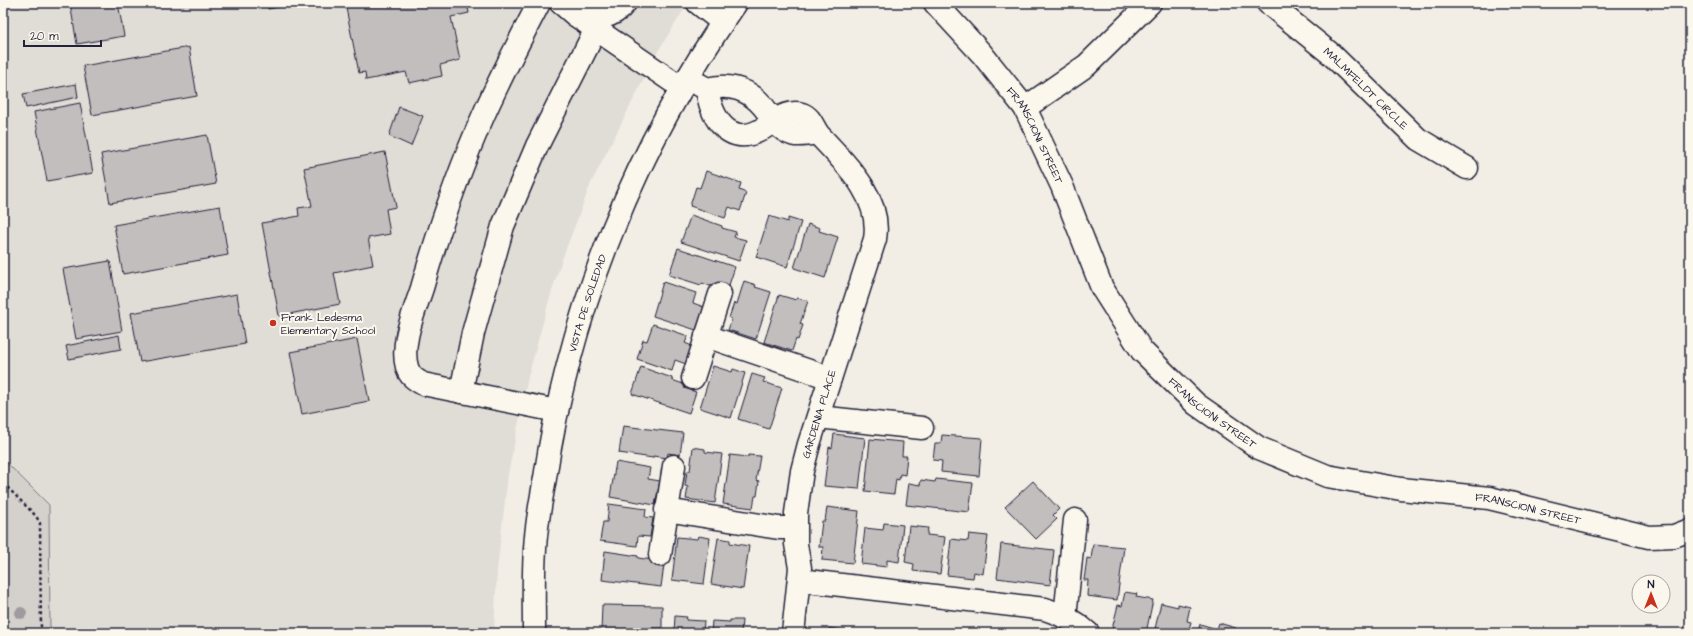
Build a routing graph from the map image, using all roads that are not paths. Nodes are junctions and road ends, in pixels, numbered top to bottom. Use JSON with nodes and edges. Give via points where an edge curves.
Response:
{"nodes":[{"id":1,"x":540,"y":3,"type":"edge"},
{"id":2,"x":625,"y":3,"type":"edge"},
{"id":3,"x":698,"y":3,"type":"edge"},
{"id":4,"x":736,"y":3,"type":"edge"},
{"id":5,"x":935,"y":3,"type":"edge"},
{"id":6,"x":1150,"y":3,"type":"edge"},
{"id":7,"x":1268,"y":3,"type":"edge"},
{"id":8,"x":568,"y":9,"type":"edge"},
{"id":9,"x":722,"y":22,"type":"junction"},
{"id":10,"x":596,"y":30,"type":"junction"},
{"id":11,"x":684,"y":83,"type":"junction"},
{"id":12,"x":707,"y":89,"type":"junction"},
{"id":13,"x":1025,"y":108,"type":"junction"},
{"id":14,"x":773,"y":121,"type":"junction"},
{"id":15,"x":1467,"y":168,"type":"dead end"},
{"id":16,"x":720,"y":294,"type":"dead end"},
{"id":17,"x":706,"y":336,"type":"junction"},
{"id":18,"x":693,"y":378,"type":"dead end"},
{"id":19,"x":830,"y":378,"type":"junction"},
{"id":20,"x":461,"y":392,"type":"junction"},
{"id":21,"x":557,"y":411,"type":"junction"},
{"id":22,"x":818,"y":417,"type":"junction"},
{"id":23,"x":922,"y":428,"type":"dead end"},
{"id":24,"x":674,"y":466,"type":"dead end"},
{"id":25,"x":666,"y":510,"type":"junction"},
{"id":26,"x":1075,"y":520,"type":"dead end"},
{"id":27,"x":795,"y":528,"type":"junction"},
{"id":28,"x":1690,"y":530,"type":"edge"},
{"id":29,"x":660,"y":555,"type":"dead end"},
{"id":30,"x":799,"y":580,"type":"junction"},
{"id":31,"x":1065,"y":617,"type":"junction"},
{"id":32,"x":534,"y":633,"type":"edge"},
{"id":33,"x":793,"y":633,"type":"edge"},
{"id":34,"x":1088,"y":633,"type":"edge"}],
"edges":[{"from":1,"to":20,"type":"street","via":[[503,74],[469,151],[428,267],[406,342],[407,368],[413,378],[423,384]]},
{"from":2,"to":8,"type":"street","via":[[612,14],[599,19],[587,19]]},
{"from":3,"to":9,"type":"street"},
{"from":4,"to":9,"type":"street","name":"VISTA DE SOLEDAD"},
{"from":5,"to":13,"type":"street","name":"FRANSCIONI STREET","via":[[982,54]]},
{"from":6,"to":13,"type":"street","via":[[1087,65]]},
{"from":7,"to":15,"type":"street","name":"MALMFELDT CIRCLE","via":[[1331,54],[1418,139]]},
{"from":8,"to":10,"type":"street"},
{"from":9,"to":11,"type":"street","name":"VISTA DE SOLEDAD"},
{"from":10,"to":11,"type":"street"},
{"from":10,"to":20,"type":"street","via":[[537,146],[503,226],[476,320]]},
{"from":11,"to":12,"type":"street"},
{"from":11,"to":21,"type":"street","name":"VISTA DE SOLEDAD","via":[[643,161],[607,242],[576,334]]},
{"from":12,"to":14,"type":"street","via":[[724,86],[741,90],[761,102]]},
{"from":12,"to":14,"type":"street","via":[[709,101],[720,124],[738,136],[751,135]]},
{"from":13,"to":28,"type":"street","name":"FRANSCIONI STREET","via":[[1062,186],[1102,288],[1142,351],[1196,404],[1259,448],[1328,476],[1401,488],[1489,498],[1649,537],[1674,536]]},
{"from":14,"to":19,"type":"street","name":"GARDENIA PLACE","via":[[788,134],[804,136],[817,133],[848,167],[872,204],[877,230],[875,239]]},
{"from":16,"to":17,"type":"street"},
{"from":17,"to":18,"type":"street"},
{"from":17,"to":19,"type":"street"},
{"from":19,"to":22,"type":"street","name":"GARDENIA PLACE"},
{"from":20,"to":21,"type":"street"},
{"from":21,"to":32,"type":"street","name":"VISTA DE SOLEDAD","via":[[534,548]]},
{"from":22,"to":23,"type":"street"},
{"from":22,"to":27,"type":"street","name":"GARDENIA PLACE","via":[[802,471]]},
{"from":24,"to":25,"type":"street"},
{"from":25,"to":27,"type":"street","via":[[779,528]]},
{"from":25,"to":29,"type":"street"},
{"from":26,"to":31,"type":"street"},
{"from":27,"to":30,"type":"street","name":"GARDENIA PLACE"},
{"from":30,"to":31,"type":"street","via":[[1032,607]]},
{"from":30,"to":33,"type":"street","name":"GARDENIA PLACE"},
{"from":31,"to":34,"type":"street"}]}
